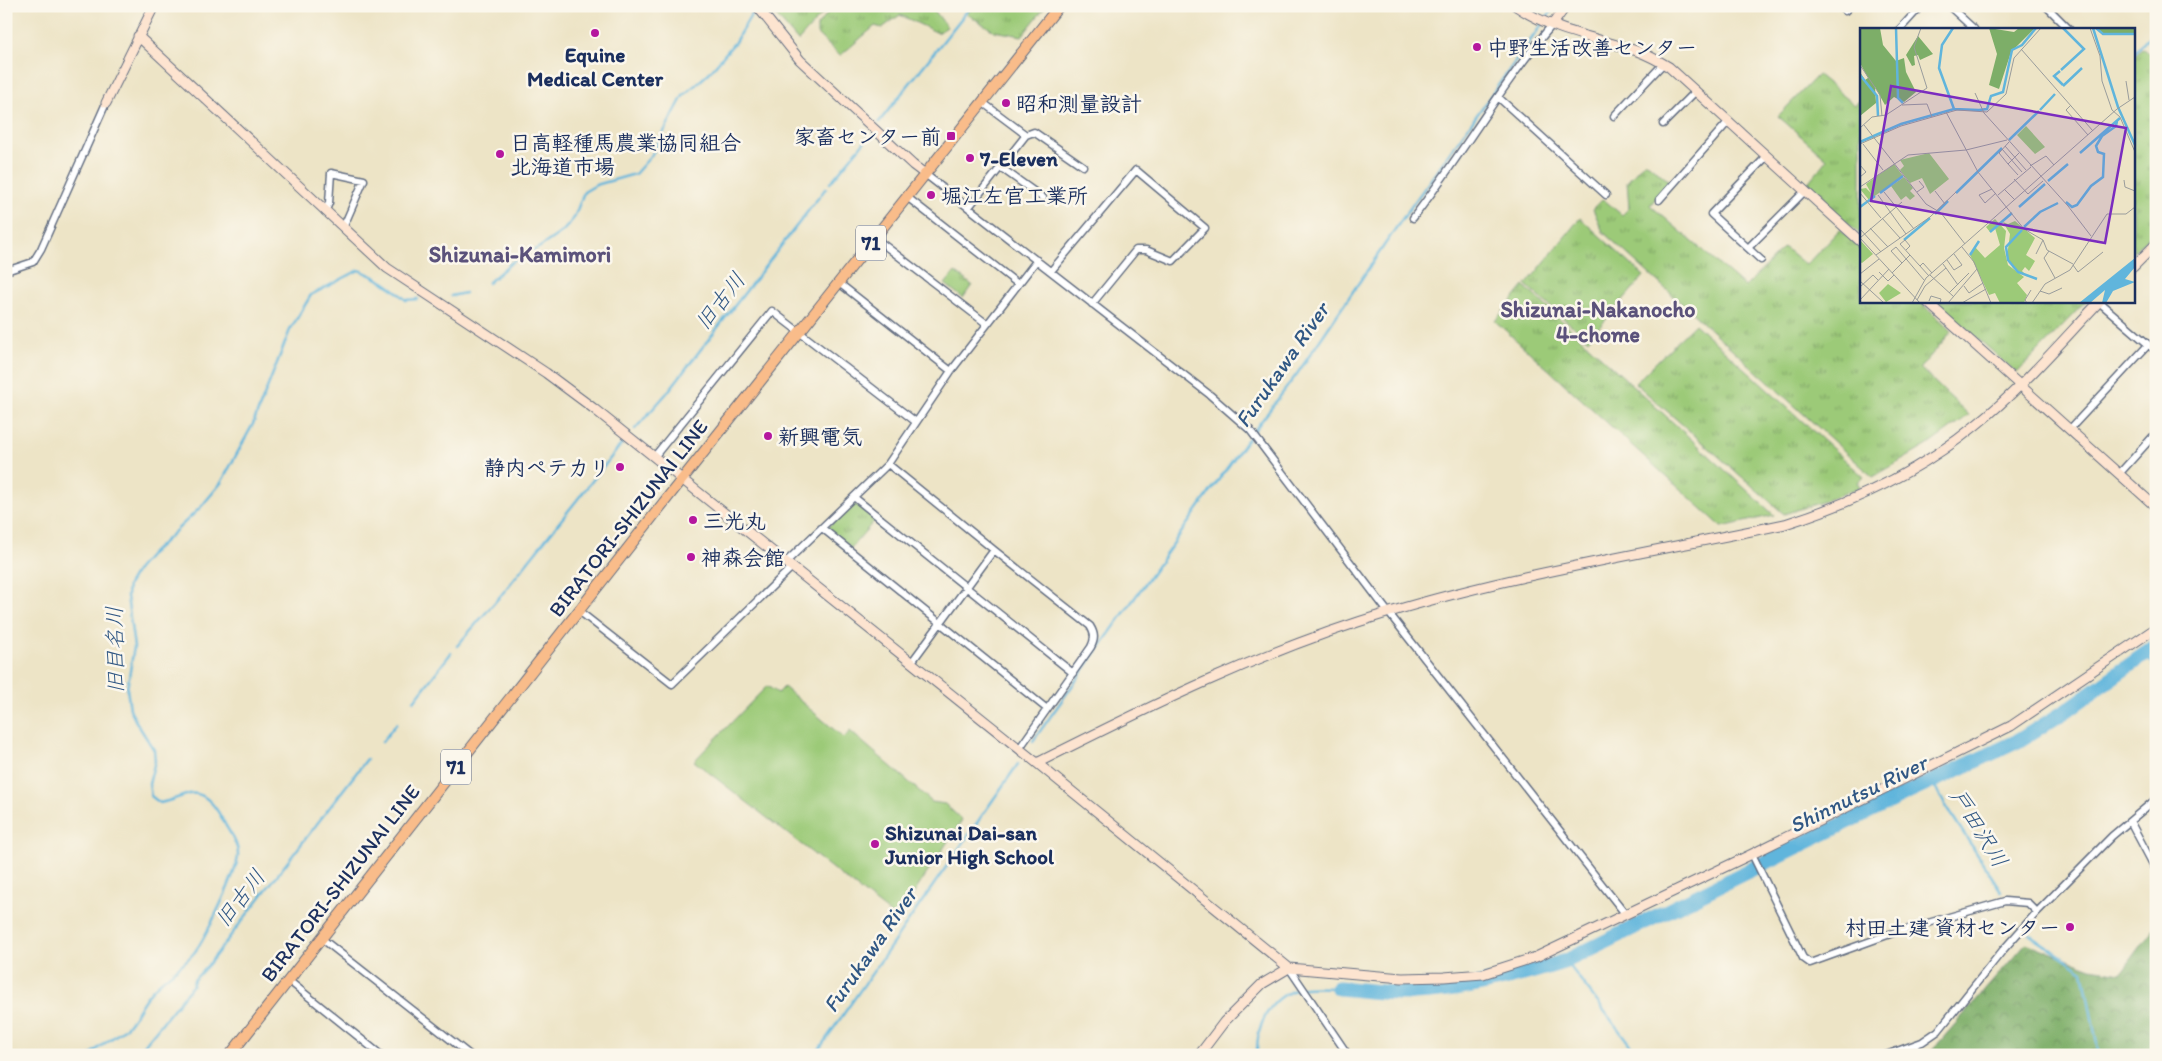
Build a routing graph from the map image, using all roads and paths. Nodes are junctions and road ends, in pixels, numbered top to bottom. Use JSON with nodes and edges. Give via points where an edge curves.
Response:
{"nodes":[{"id":1,"x":154,"y":6,"type":"edge"},
{"id":2,"x":757,"y":6,"type":"edge"},
{"id":3,"x":1059,"y":6,"type":"edge"},
{"id":4,"x":1516,"y":6,"type":"edge"},
{"id":5,"x":1566,"y":6,"type":"edge"},
{"id":6,"x":1921,"y":6,"type":"edge"},
{"id":7,"x":1949,"y":6,"type":"edge"},
{"id":8,"x":2046,"y":6,"type":"edge"},
{"id":9,"x":1552,"y":24,"type":"junction"},
{"id":10,"x":1901,"y":28,"type":"edge"},
{"id":11,"x":1971,"y":28,"type":"edge"},
{"id":12,"x":2068,"y":28,"type":"edge"},
{"id":13,"x":138,"y":36,"type":"junction"},
{"id":14,"x":1663,"y":64,"type":"junction"},
{"id":15,"x":1695,"y":92,"type":"junction"},
{"id":16,"x":1498,"y":97,"type":"junction"},
{"id":17,"x":982,"y":102,"type":"junction"},
{"id":18,"x":106,"y":103,"type":"joint"},
{"id":19,"x":1614,"y":116,"type":"dead end"},
{"id":20,"x":1728,"y":122,"type":"junction"},
{"id":21,"x":1663,"y":124,"type":"dead end"},
{"id":22,"x":1026,"y":135,"type":"junction"},
{"id":23,"x":1767,"y":156,"type":"junction"},
{"id":24,"x":1082,"y":166,"type":"dead end"},
{"id":25,"x":1000,"y":167,"type":"junction"},
{"id":26,"x":925,"y":174,"type":"junction"},
{"id":27,"x":1805,"y":191,"type":"junction"},
{"id":28,"x":1606,"y":195,"type":"dead end"},
{"id":29,"x":907,"y":197,"type":"junction"},
{"id":30,"x":1043,"y":198,"type":"dead end"},
{"id":31,"x":1659,"y":200,"type":"dead end"},
{"id":32,"x":968,"y":207,"type":"junction"},
{"id":33,"x":326,"y":212,"type":"junction"},
{"id":34,"x":1413,"y":218,"type":"dead end"},
{"id":35,"x":343,"y":228,"type":"junction"},
{"id":36,"x":875,"y":238,"type":"junction"},
{"id":37,"x":1860,"y":241,"type":"edge"},
{"id":38,"x":2156,"y":244,"type":"edge"},
{"id":39,"x":1748,"y":248,"type":"junction"},
{"id":40,"x":1037,"y":260,"type":"junction"},
{"id":41,"x":1761,"y":260,"type":"dead end"},
{"id":42,"x":2134,"y":266,"type":"edge"},
{"id":43,"x":6,"y":270,"type":"edge"},
{"id":44,"x":1051,"y":271,"type":"junction"},
{"id":45,"x":839,"y":283,"type":"junction"},
{"id":46,"x":1018,"y":284,"type":"junction"},
{"id":47,"x":1927,"y":302,"type":"edge"},
{"id":48,"x":2099,"y":302,"type":"edge"},
{"id":49,"x":1092,"y":304,"type":"junction"},
{"id":50,"x":986,"y":324,"type":"junction"},
{"id":51,"x":800,"y":332,"type":"junction"},
{"id":52,"x":2148,"y":345,"type":"junction"},
{"id":53,"x":2156,"y":351,"type":"edge"},
{"id":54,"x":951,"y":370,"type":"junction"},
{"id":55,"x":2019,"y":384,"type":"junction"},
{"id":56,"x":916,"y":422,"type":"junction"},
{"id":57,"x":2070,"y":430,"type":"junction"},
{"id":58,"x":2156,"y":433,"type":"edge"},
{"id":59,"x":654,"y":457,"type":"junction"},
{"id":60,"x":888,"y":464,"type":"junction"},
{"id":61,"x":2119,"y":474,"type":"junction"},
{"id":62,"x":682,"y":479,"type":"junction"},
{"id":63,"x":855,"y":498,"type":"junction"},
{"id":64,"x":2156,"y":507,"type":"edge"},
{"id":65,"x":822,"y":528,"type":"junction"},
{"id":66,"x":994,"y":550,"type":"junction"},
{"id":67,"x":789,"y":564,"type":"junction"},
{"id":68,"x":967,"y":587,"type":"junction"},
{"id":69,"x":579,"y":611,"type":"junction"},
{"id":70,"x":1388,"y":612,"type":"junction"},
{"id":71,"x":940,"y":623,"type":"junction"},
{"id":72,"x":2156,"y":628,"type":"edge"},
{"id":73,"x":911,"y":663,"type":"junction"},
{"id":74,"x":1073,"y":674,"type":"junction"},
{"id":75,"x":1047,"y":709,"type":"junction"},
{"id":76,"x":1019,"y":749,"type":"junction"},
{"id":77,"x":1037,"y":763,"type":"junction"},
{"id":78,"x":2156,"y":799,"type":"edge"},
{"id":79,"x":2130,"y":821,"type":"junction"},
{"id":80,"x":1753,"y":857,"type":"junction"},
{"id":81,"x":2156,"y":870,"type":"edge"},
{"id":82,"x":2037,"y":912,"type":"junction"},
{"id":83,"x":1626,"y":915,"type":"junction"},
{"id":84,"x":321,"y":938,"type":"junction"},
{"id":85,"x":1289,"y":968,"type":"junction"},
{"id":86,"x":288,"y":980,"type":"junction"},
{"id":87,"x":230,"y":1055,"type":"edge"},
{"id":88,"x":381,"y":1055,"type":"edge"},
{"id":89,"x":470,"y":1055,"type":"edge"},
{"id":90,"x":1199,"y":1055,"type":"edge"},
{"id":91,"x":1348,"y":1055,"type":"edge"},
{"id":92,"x":1886,"y":1055,"type":"edge"}],
"edges":[{"from":1,"to":13,"type":"street"},
{"from":2,"to":26,"type":"street","via":[[800,60]]},
{"from":3,"to":17,"type":"main road","name":"BIRATORI-SHIZUNAI LINE","number":"71"},
{"from":4,"to":9,"type":"street"},
{"from":5,"to":9,"type":"street"},
{"from":6,"to":10,"type":"street"},
{"from":7,"to":11,"type":"street"},
{"from":8,"to":12,"type":"street"},
{"from":9,"to":14,"type":"street","via":[[1638,52]]},
{"from":9,"to":16,"type":"street"},
{"from":13,"to":18,"type":"street"},
{"from":13,"to":33,"type":"street"},
{"from":14,"to":15,"type":"street"},
{"from":14,"to":19,"type":"street"},
{"from":15,"to":20,"type":"street"},
{"from":15,"to":21,"type":"street"},
{"from":16,"to":28,"type":"street"},
{"from":16,"to":34,"type":"street","via":[[1440,184]]},
{"from":17,"to":22,"type":"street"},
{"from":17,"to":26,"type":"main road","name":"BIRATORI-SHIZUNAI LINE","number":"71"},
{"from":18,"to":43,"type":"street","via":[[41,249],[33,262]]},
{"from":20,"to":23,"type":"street"},
{"from":20,"to":31,"type":"street"},
{"from":22,"to":24,"type":"street","via":[[1034,132]]},
{"from":22,"to":25,"type":"street"},
{"from":23,"to":27,"type":"street"},
{"from":23,"to":39,"type":"street","via":[[1711,214]]},
{"from":25,"to":30,"type":"street"},
{"from":25,"to":32,"type":"street"},
{"from":26,"to":29,"type":"main road","name":"BIRATORI-SHIZUNAI LINE","number":"71"},
{"from":26,"to":32,"type":"street"},
{"from":27,"to":37,"type":"street"},
{"from":27,"to":39,"type":"street"},
{"from":29,"to":36,"type":"main road","name":"BIRATORI-SHIZUNAI LINE","number":"71"},
{"from":29,"to":46,"type":"street"},
{"from":32,"to":40,"type":"street"},
{"from":33,"to":35,"type":"street"},
{"from":33,"to":35,"type":"street","via":[[330,203],[331,173],[364,180]]},
{"from":35,"to":59,"type":"street","via":[[387,268],[546,373]]},
{"from":36,"to":45,"type":"main road","name":"BIRATORI-SHIZUNAI LINE","number":"71"},
{"from":36,"to":50,"type":"street"},
{"from":38,"to":42,"type":"street"},
{"from":39,"to":41,"type":"street"},
{"from":40,"to":44,"type":"street"},
{"from":40,"to":46,"type":"street"},
{"from":44,"to":49,"type":"street"},
{"from":44,"to":49,"type":"street","via":[[1136,170],[1205,228],[1173,260],[1146,250],[1136,250]]},
{"from":45,"to":51,"type":"main road","name":"BIRATORI-SHIZUNAI LINE","number":"71"},
{"from":45,"to":54,"type":"street"},
{"from":46,"to":50,"type":"street"},
{"from":47,"to":55,"type":"street"},
{"from":48,"to":52,"type":"street"},
{"from":48,"to":55,"type":"street"},
{"from":49,"to":70,"type":"street","via":[[1250,430]]},
{"from":50,"to":54,"type":"street"},
{"from":51,"to":56,"type":"street"},
{"from":51,"to":59,"type":"street","via":[[772,311]]},
{"from":51,"to":62,"type":"main road","name":"BIRATORI-SHIZUNAI LINE","number":"71"},
{"from":52,"to":53,"type":"street"},
{"from":52,"to":57,"type":"street"},
{"from":54,"to":56,"type":"street"},
{"from":55,"to":57,"type":"street"},
{"from":55,"to":70,"type":"street","via":[[1977,425],[1933,457],[1870,493],[1828,510],[1785,524],[1484,587]]},
{"from":56,"to":60,"type":"street"},
{"from":57,"to":61,"type":"street"},
{"from":58,"to":61,"type":"street"},
{"from":59,"to":62,"type":"street"},
{"from":60,"to":63,"type":"street"},
{"from":60,"to":66,"type":"street"},
{"from":61,"to":64,"type":"street"},
{"from":62,"to":67,"type":"street"},
{"from":62,"to":69,"type":"main road","name":"BIRATORI-SHIZUNAI LINE","number":"71"},
{"from":63,"to":65,"type":"street"},
{"from":63,"to":68,"type":"street"},
{"from":65,"to":67,"type":"street"},
{"from":65,"to":71,"type":"street"},
{"from":66,"to":68,"type":"street"},
{"from":66,"to":74,"type":"street","via":[[1090,626],[1095,640]]},
{"from":67,"to":69,"type":"street","via":[[672,684]]},
{"from":67,"to":73,"type":"street"},
{"from":68,"to":71,"type":"street"},
{"from":68,"to":74,"type":"street"},
{"from":69,"to":84,"type":"main road","name":"BIRATORI-SHIZUNAI LINE","number":"71"},
{"from":70,"to":77,"type":"street","via":[[1294,643],[1218,674]]},
{"from":70,"to":83,"type":"street"},
{"from":71,"to":73,"type":"street"},
{"from":71,"to":75,"type":"street"},
{"from":72,"to":80,"type":"street","via":[[2011,726]]},
{"from":73,"to":76,"type":"street"},
{"from":74,"to":75,"type":"street"},
{"from":75,"to":76,"type":"street"},
{"from":76,"to":77,"type":"street"},
{"from":77,"to":85,"type":"street"},
{"from":78,"to":79,"type":"street"},
{"from":79,"to":81,"type":"street"},
{"from":79,"to":82,"type":"street"},
{"from":80,"to":82,"type":"street","via":[[1804,958],[1810,963],[1893,933],[2005,901],[2028,903]]},
{"from":80,"to":83,"type":"street"},
{"from":82,"to":92,"type":"street","via":[[1938,1031],[1922,1042]]},
{"from":83,"to":85,"type":"street","via":[[1536,957],[1483,974],[1402,978]]},
{"from":84,"to":86,"type":"main road","name":"BIRATORI-SHIZUNAI LINE","number":"71"},
{"from":84,"to":89,"type":"street"},
{"from":85,"to":90,"type":"street","via":[[1262,984],[1224,1022]]},
{"from":85,"to":91,"type":"street"},
{"from":86,"to":87,"type":"main road","name":"BIRATORI-SHIZUNAI LINE","number":"71"},
{"from":86,"to":88,"type":"street"}]}
